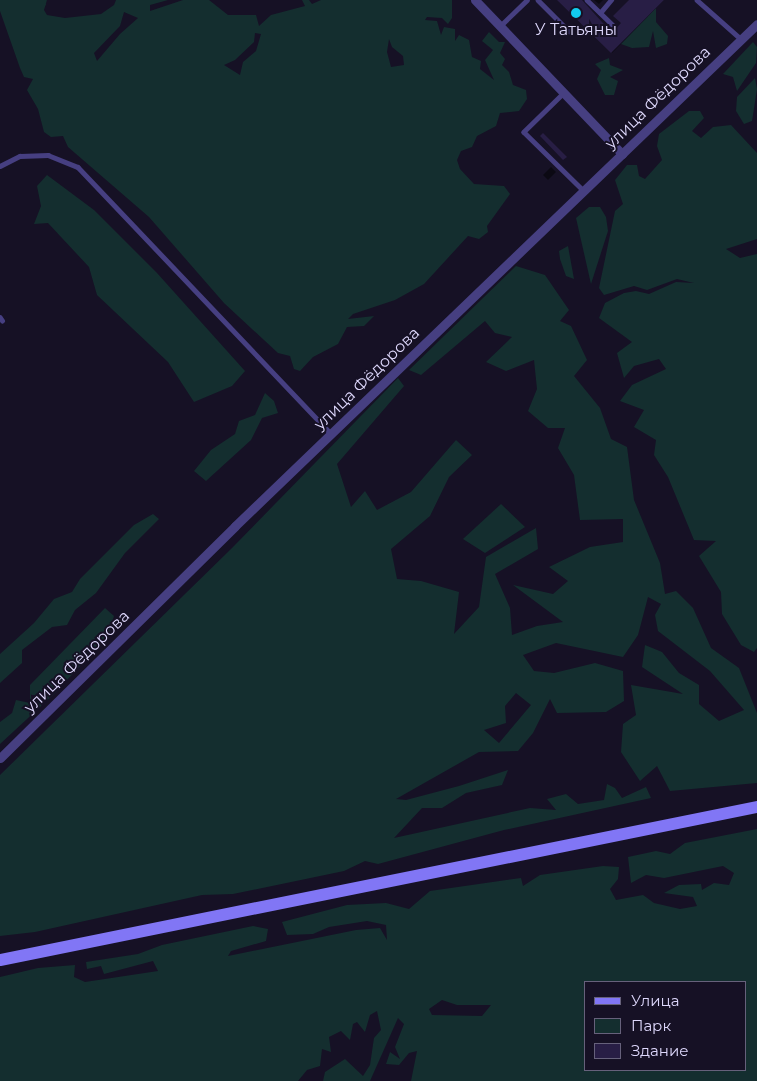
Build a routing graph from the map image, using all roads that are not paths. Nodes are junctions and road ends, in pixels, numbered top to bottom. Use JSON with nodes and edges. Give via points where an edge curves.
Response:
{"nodes":[{"id":1,"x":475,"y":0,"type":"edge"},
{"id":2,"x":527,"y":0,"type":"edge"},
{"id":3,"x":538,"y":0,"type":"edge"},
{"id":4,"x":587,"y":0,"type":"edge"},
{"id":5,"x":612,"y":0,"type":"edge"},
{"id":6,"x":697,"y":0,"type":"edge"},
{"id":7,"x":600,"y":13,"type":"junction"},
{"id":8,"x":757,"y":24,"type":"edge"},
{"id":9,"x":500,"y":26,"type":"junction"},
{"id":10,"x":614,"y":26,"type":"dead end"},
{"id":11,"x":569,"y":31,"type":"dead end"},
{"id":12,"x":742,"y":39,"type":"junction"},
{"id":13,"x":564,"y":93,"type":"junction"},
{"id":14,"x":622,"y":154,"type":"junction"},
{"id":15,"x":0,"y":166,"type":"edge"},
{"id":16,"x":584,"y":191,"type":"junction"},
{"id":17,"x":331,"y":434,"type":"junction"},
{"id":18,"x":0,"y":758,"type":"edge"},
{"id":19,"x":757,"y":807,"type":"edge"},
{"id":20,"x":0,"y":960,"type":"edge"}],
"edges":[{"from":1,"to":9,"type":"street"},
{"from":2,"to":9,"type":"lane"},
{"from":3,"to":11,"type":"lane"},
{"from":4,"to":7,"type":"lane"},
{"from":5,"to":7,"type":"lane"},
{"from":6,"to":12,"type":"lane"},
{"from":7,"to":10,"type":"lane"},
{"from":8,"to":12,"type":"street","name":"улица Фёдорова"},
{"from":9,"to":13,"type":"street"},
{"from":12,"to":14,"type":"street","name":"улица Фёдорова"},
{"from":13,"to":14,"type":"street"},
{"from":13,"to":16,"type":"lane","via":[[524,132]]},
{"from":14,"to":16,"type":"street","name":"улица Фёдорова"},
{"from":15,"to":17,"type":"lane","via":[[20,156],[48,155],[78,167]]},
{"from":16,"to":17,"type":"street","name":"улица Фёдорова"},
{"from":17,"to":18,"type":"street","name":"улица Фёдорова"},
{"from":19,"to":20,"type":"main road"}]}
